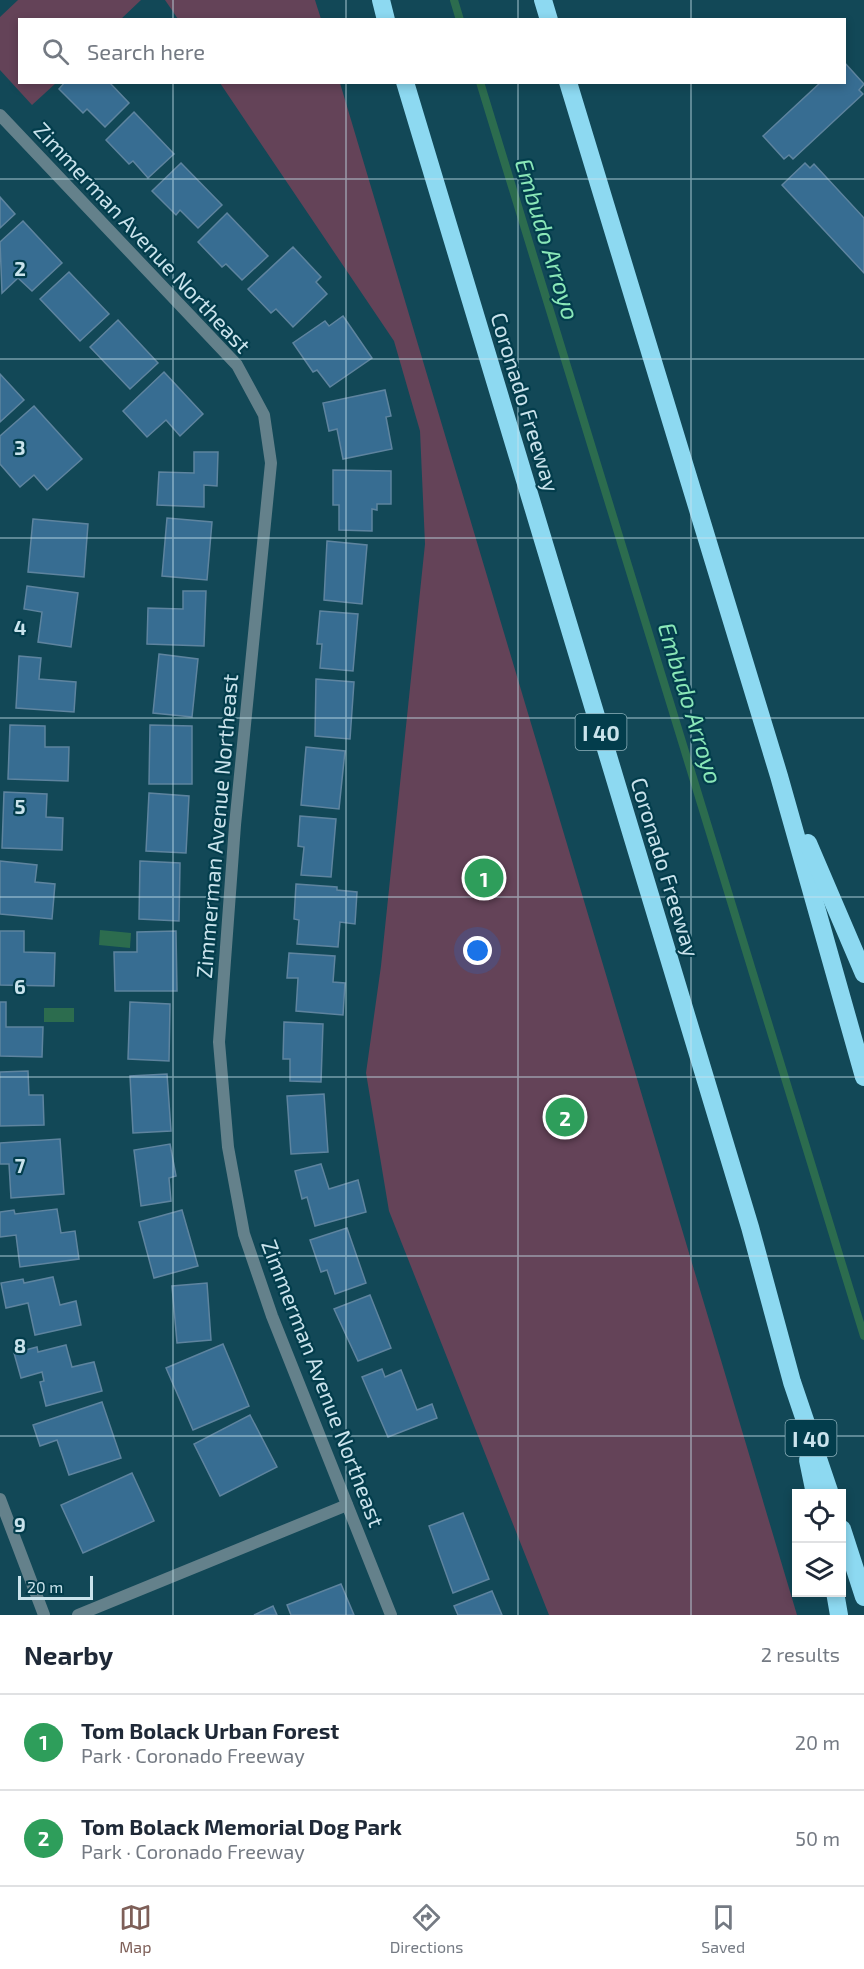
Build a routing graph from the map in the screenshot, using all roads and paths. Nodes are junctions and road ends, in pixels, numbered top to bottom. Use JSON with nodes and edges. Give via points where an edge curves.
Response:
{"nodes":[{"id":1,"x":381,"y":0,"type":"edge"},
{"id":2,"x":543,"y":0,"type":"edge"},
{"id":3,"x":386,"y":18,"type":"edge"},
{"id":4,"x":548,"y":18,"type":"edge"},
{"id":5,"x":406,"y":84,"type":"edge"},
{"id":6,"x":569,"y":84,"type":"edge"},
{"id":7,"x":0,"y":115,"type":"edge"},
{"id":8,"x":778,"y":776,"type":"junction"},
{"id":9,"x":864,"y":974,"type":"edge"},
{"id":10,"x":864,"y":1077,"type":"edge"},
{"id":11,"x":792,"y":1382,"type":"junction"},
{"id":12,"x":814,"y":1489,"type":"edge"},
{"id":13,"x":828,"y":1489,"type":"edge"},
{"id":14,"x":0,"y":1499,"type":"edge"},
{"id":15,"x":347,"y":1505,"type":"junction"},
{"id":16,"x":846,"y":1541,"type":"edge"},
{"id":17,"x":836,"y":1597,"type":"edge"},
{"id":18,"x":864,"y":1597,"type":"edge"},
{"id":19,"x":44,"y":1615,"type":"edge"},
{"id":20,"x":78,"y":1615,"type":"edge"},
{"id":21,"x":391,"y":1615,"type":"edge"},
{"id":22,"x":839,"y":1615,"type":"edge"}],
"edges":[{"from":1,"to":3,"type":"highway"},
{"from":2,"to":4,"type":"highway"},
{"from":5,"to":11,"type":"highway","name":"Coronado Freeway","number":"I 40","via":[[750,1227]]},
{"from":6,"to":8,"type":"highway"},
{"from":7,"to":15,"type":"street","name":"Zimmerman Avenue Northeast","via":[[237,365],[264,416],[271,463],[236,814],[219,1042],[228,1147],[244,1234]]},
{"from":8,"to":9,"type":"highway"},
{"from":8,"to":10,"type":"highway"},
{"from":11,"to":12,"type":"highway"},
{"from":11,"to":13,"type":"highway","name":"Coronado Freeway","number":"I 40"},
{"from":14,"to":19,"type":"street"},
{"from":15,"to":20,"type":"street"},
{"from":15,"to":21,"type":"street","name":"Zimmerman Avenue Northeast"},
{"from":16,"to":18,"type":"highway"},
{"from":17,"to":22,"type":"highway"}]}
